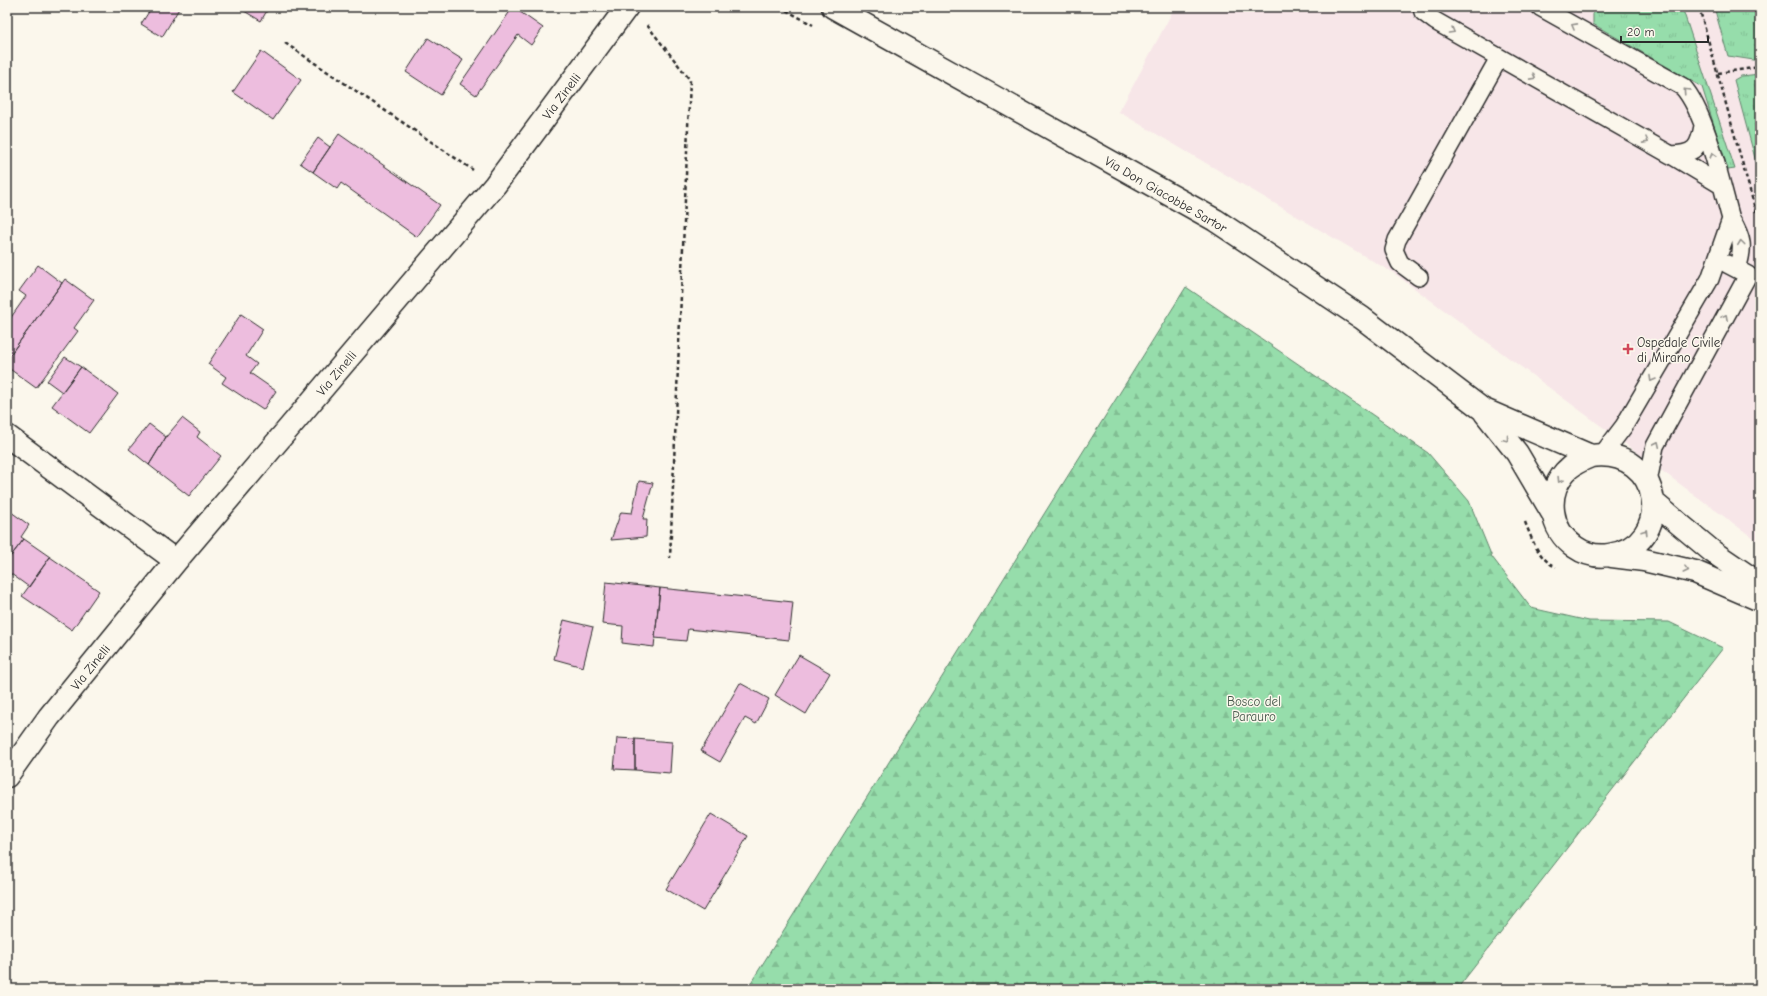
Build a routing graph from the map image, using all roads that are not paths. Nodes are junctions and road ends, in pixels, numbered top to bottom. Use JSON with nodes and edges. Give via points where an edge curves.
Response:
{"nodes":[{"id":1,"x":833,"y":7,"type":"edge"},
{"id":2,"x":1540,"y":7,"type":"edge"},
{"id":3,"x":1421,"y":8,"type":"edge"},
{"id":4,"x":635,"y":13,"type":"edge"},
{"id":5,"x":1499,"y":58,"type":"junction"},
{"id":6,"x":1703,"y":126,"type":"junction"},
{"id":7,"x":1671,"y":155,"type":"junction"},
{"id":8,"x":1721,"y":185,"type":"junction"},
{"id":9,"x":1731,"y":219,"type":"junction"},
{"id":10,"x":1718,"y":259,"type":"junction"},
{"id":11,"x":1742,"y":272,"type":"junction"},
{"id":12,"x":1419,"y":277,"type":"dead end"},
{"id":13,"x":1482,"y":408,"type":"junction"},
{"id":14,"x":7,"y":436,"type":"edge"},
{"id":15,"x":1596,"y":456,"type":"junction"},
{"id":16,"x":1650,"y":492,"type":"junction"},
{"id":17,"x":1553,"y":514,"type":"junction"},
{"id":18,"x":1606,"y":556,"type":"junction"},
{"id":19,"x":176,"y":561,"type":"junction"},
{"id":20,"x":1760,"y":584,"type":"edge"},
{"id":21,"x":1760,"y":600,"type":"edge"},
{"id":22,"x":7,"y":776,"type":"edge"}],
"edges":[{"from":1,"to":13,"type":"main road","name":"Via Don Giacobbe Sartor","via":[[1215,220],[1362,318]]},
{"from":6,"to":2,"type":"lane","one_way":true,"via":[[1690,95],[1683,87]]},
{"from":3,"to":5,"type":"lane","one_way":true,"via":[[1435,21]]},
{"from":4,"to":19,"type":"main road","name":"Via Zinelli","via":[[495,185]]},
{"from":5,"to":7,"type":"lane","one_way":true},
{"from":5,"to":12,"type":"lane","via":[[1397,240],[1394,250],[1400,263]]},
{"from":6,"to":7,"type":"lane","via":[[1701,138],[1692,152]]},
{"from":8,"to":6,"type":"lane","one_way":true},
{"from":7,"to":8,"type":"lane"},
{"from":8,"to":9,"type":"lane"},
{"from":9,"to":10,"type":"lane"},
{"from":11,"to":9,"type":"lane","one_way":true,"via":[[1742,242]]},
{"from":10,"to":11,"type":"lane"},
{"from":10,"to":15,"type":"lane","one_way":true,"via":[[1710,279],[1624,426]]},
{"from":16,"to":11,"type":"lane","one_way":true,"via":[[1655,446]]},
{"from":13,"to":15,"type":"main road","name":"Via Don Giacobbe Sartor"},
{"from":13,"to":17,"type":"main road","name":"Via Don Giacobbe Sartor","one_way":true,"via":[[1517,453]]},
{"from":14,"to":19,"type":"main road"},
{"from":15,"to":16,"type":"main road","name":"Via Don Giacobbe Sartor","via":[[1616,456],[1628,462],[1639,471]]},
{"from":15,"to":17,"type":"main road","name":"Via Don Giacobbe Sartor","one_way":true,"via":[[1576,462],[1565,472],[1557,485],[1553,499]]},
{"from":18,"to":16,"type":"main road","name":"Via Don Giacobbe Sartor","one_way":true,"via":[[1628,549],[1645,534],[1650,524]]},
{"from":16,"to":20,"type":"main road","name":"Via Don Giacobbe Sartor","via":[[1713,552]]},
{"from":17,"to":18,"type":"main road","name":"Via Don Giacobbe Sartor","via":[[1561,534],[1568,542],[1586,553]]},
{"from":18,"to":21,"type":"main road","name":"Via Don Giacobbe Sartor","one_way":true,"via":[[1644,560],[1695,572]]},
{"from":19,"to":22,"type":"main road","name":"Via Zinelli","via":[[49,717]]}]}
